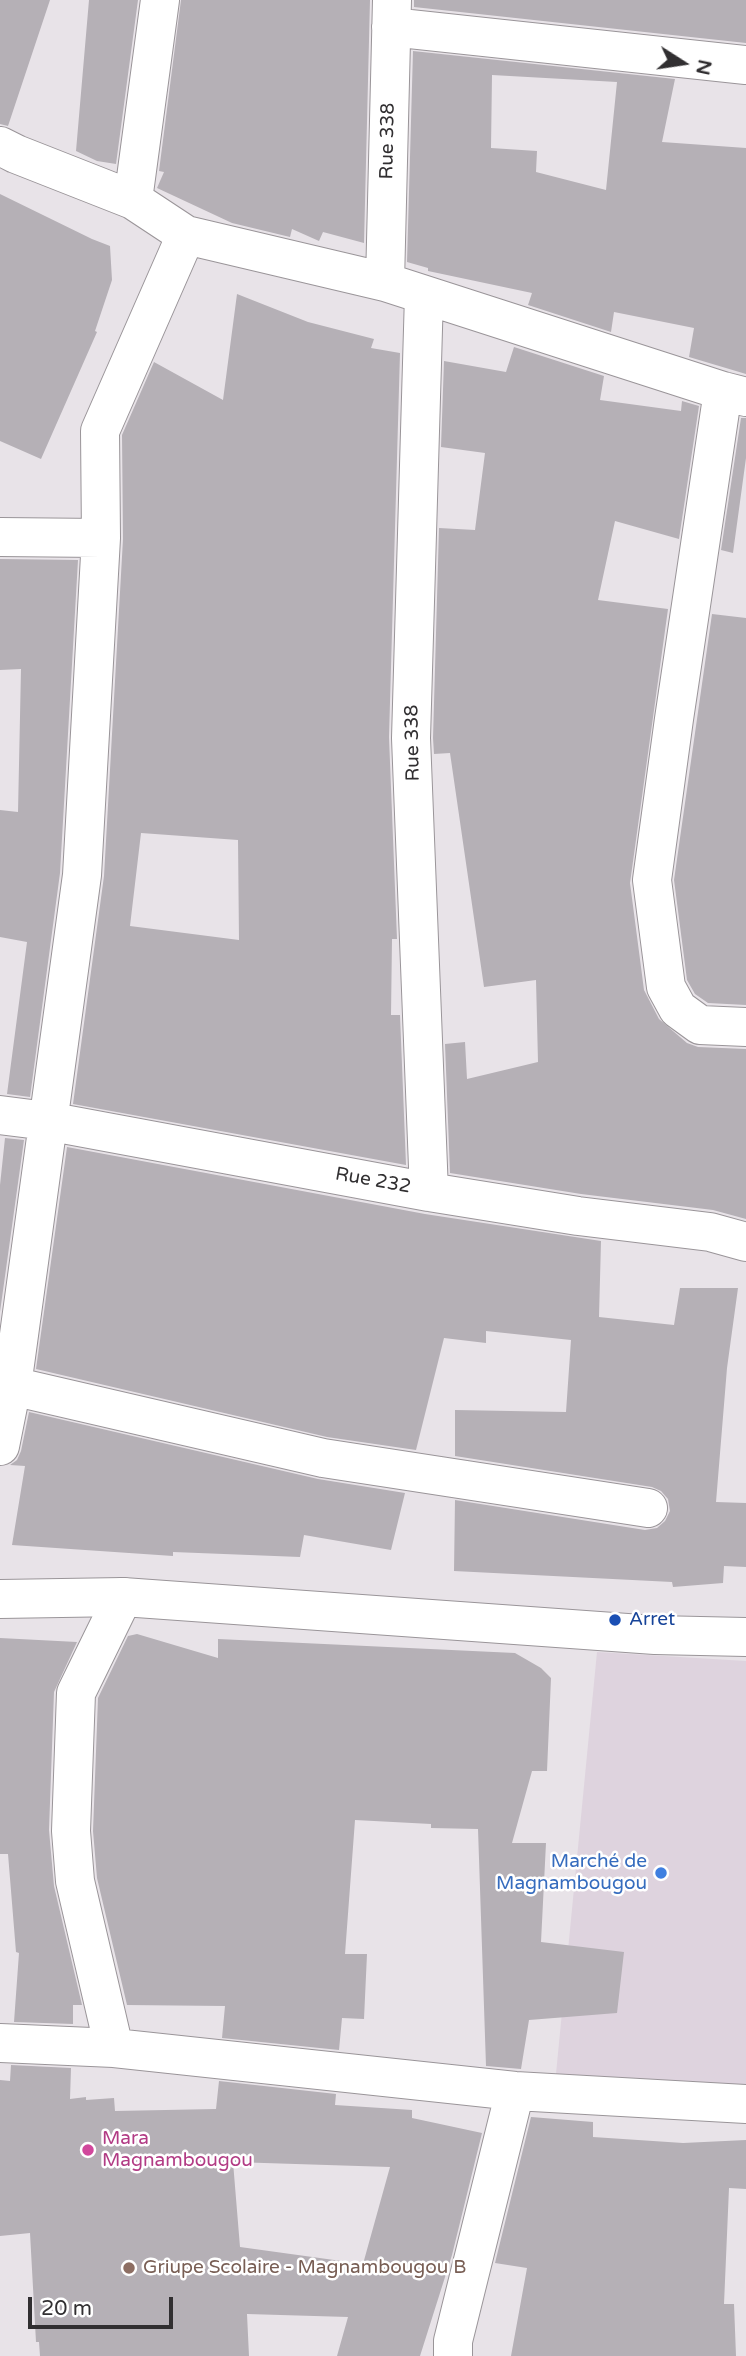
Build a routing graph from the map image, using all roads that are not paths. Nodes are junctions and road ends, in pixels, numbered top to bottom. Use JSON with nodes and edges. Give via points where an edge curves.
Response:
{"nodes":[{"id":1,"x":160,"y":0,"type":"edge"},
{"id":2,"x":392,"y":13,"type":"edge"},
{"id":3,"x":746,"y":65,"type":"edge"},
{"id":4,"x":0,"y":146,"type":"edge"},
{"id":5,"x":133,"y":200,"type":"junction"},
{"id":6,"x":186,"y":236,"type":"junction"},
{"id":7,"x":385,"y":282,"type":"junction"},
{"id":8,"x":424,"y":295,"type":"junction"},
{"id":9,"x":734,"y":394,"type":"edge"},
{"id":10,"x":0,"y":537,"type":"edge"},
{"id":11,"x":101,"y":538,"type":"junction"},
{"id":12,"x":746,"y":1027,"type":"edge"},
{"id":13,"x":0,"y":1115,"type":"edge"},
{"id":14,"x":47,"y":1121,"type":"junction"},
{"id":15,"x":429,"y":1192,"type":"junction"},
{"id":16,"x":746,"y":1242,"type":"edge"},
{"id":17,"x":12,"y":1387,"type":"junction"},
{"id":18,"x":0,"y":1446,"type":"edge"},
{"id":19,"x":648,"y":1508,"type":"dead end"},
{"id":20,"x":123,"y":1597,"type":"junction"},
{"id":21,"x":0,"y":1600,"type":"edge"},
{"id":22,"x":746,"y":1637,"type":"edge"},
{"id":23,"x":0,"y":2043,"type":"edge"},
{"id":24,"x":114,"y":2048,"type":"junction"},
{"id":25,"x":515,"y":2091,"type":"junction"},
{"id":26,"x":746,"y":2104,"type":"edge"},
{"id":27,"x":453,"y":2356,"type":"edge"}],
"edges":[{"from":1,"to":5,"type":"street"},
{"from":2,"to":3,"type":"street"},
{"from":2,"to":7,"type":"street","name":"Rue 338"},
{"from":4,"to":5,"type":"street"},
{"from":5,"to":6,"type":"street"},
{"from":6,"to":7,"type":"street"},
{"from":6,"to":11,"type":"street","via":[[100,431]]},
{"from":7,"to":8,"type":"street"},
{"from":8,"to":9,"type":"street"},
{"from":8,"to":15,"type":"street","name":"Rue 338","via":[[411,738]]},
{"from":9,"to":12,"type":"street","via":[[676,705],[652,880],[667,987],[678,1009],[700,1026]]},
{"from":10,"to":11,"type":"street"},
{"from":11,"to":14,"type":"street","via":[[82,875]]},
{"from":13,"to":14,"type":"street","name":"Rue 232"},
{"from":14,"to":15,"type":"street","name":"Rue 232"},
{"from":14,"to":17,"type":"street"},
{"from":15,"to":16,"type":"street","name":"Rue 232","via":[[709,1232]]},
{"from":17,"to":18,"type":"street"},
{"from":17,"to":19,"type":"street","via":[[324,1458]]},
{"from":20,"to":21,"type":"street"},
{"from":20,"to":22,"type":"street","via":[[655,1635]]},
{"from":20,"to":24,"type":"street","via":[[76,1693],[71,1831],[75,1881]]},
{"from":23,"to":24,"type":"street"},
{"from":24,"to":25,"type":"street"},
{"from":25,"to":26,"type":"street"},
{"from":25,"to":27,"type":"street"}]}
